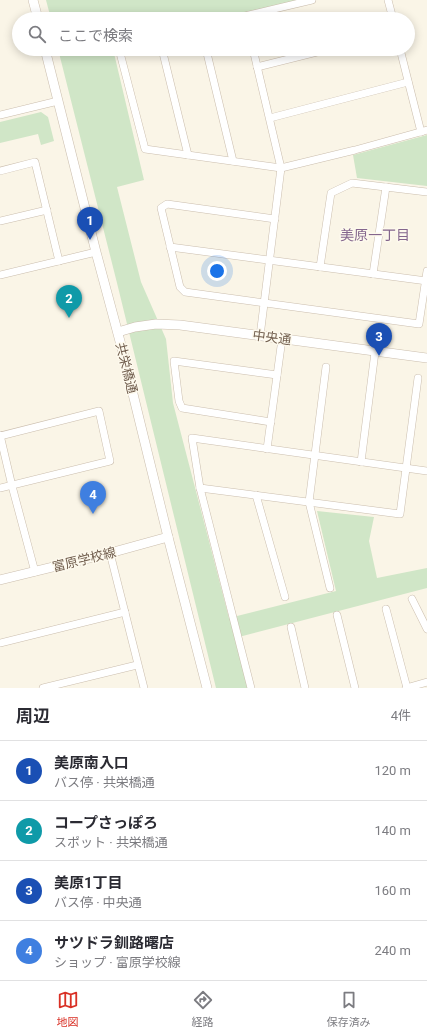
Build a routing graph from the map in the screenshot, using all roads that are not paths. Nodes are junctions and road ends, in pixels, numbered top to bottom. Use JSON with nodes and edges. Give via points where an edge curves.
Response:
{"nodes":[{"id":1,"x":33,"y":0,"type":"edge"},
{"id":2,"x":312,"y":0,"type":"edge"},
{"id":3,"x":388,"y":0,"type":"edge"},
{"id":4,"x":36,"y":12,"type":"edge"},
{"id":5,"x":265,"y":12,"type":"edge"},
{"id":6,"x":391,"y":12,"type":"edge"},
{"id":7,"x":47,"y":56,"type":"edge"},
{"id":8,"x":121,"y":56,"type":"edge"},
{"id":9,"x":164,"y":56,"type":"edge"},
{"id":10,"x":208,"y":56,"type":"edge"},
{"id":11,"x":255,"y":56,"type":"edge"},
{"id":12,"x":301,"y":56,"type":"edge"},
{"id":13,"x":402,"y":56,"type":"edge"},
{"id":14,"x":257,"y":67,"type":"junction"},
{"id":15,"x":408,"y":82,"type":"junction"},
{"id":16,"x":58,"y":101,"type":"junction"},
{"id":17,"x":0,"y":115,"type":"edge"},
{"id":18,"x":270,"y":118,"type":"junction"},
{"id":19,"x":424,"y":131,"type":"edge"},
{"id":20,"x":188,"y":154,"type":"junction"},
{"id":21,"x":233,"y":161,"type":"junction"},
{"id":22,"x":281,"y":168,"type":"junction"},
{"id":23,"x":0,"y":171,"type":"edge"},
{"id":24,"x":386,"y":187,"type":"junction"},
{"id":25,"x":427,"y":192,"type":"edge"},
{"id":26,"x":47,"y":210,"type":"junction"},
{"id":27,"x":275,"y":219,"type":"junction"},
{"id":28,"x":0,"y":221,"type":"edge"},
{"id":29,"x":170,"y":246,"type":"junction"},
{"id":30,"x":96,"y":252,"type":"junction"},
{"id":31,"x":269,"y":260,"type":"junction"},
{"id":32,"x":59,"y":261,"type":"junction"},
{"id":33,"x":320,"y":267,"type":"junction"},
{"id":34,"x":427,"y":271,"type":"edge"},
{"id":35,"x":374,"y":274,"type":"junction"},
{"id":36,"x":0,"y":275,"type":"edge"},
{"id":37,"x":426,"y":281,"type":"edge"},
{"id":38,"x":264,"y":303,"type":"junction"},
{"id":39,"x":118,"y":332,"type":"junction"},
{"id":40,"x":260,"y":336,"type":"junction"},
{"id":41,"x":282,"y":339,"type":"junction"},
{"id":42,"x":375,"y":352,"type":"junction"},
{"id":43,"x":427,"y":358,"type":"edge"},
{"id":44,"x":326,"y":367,"type":"dead end"},
{"id":45,"x":277,"y":375,"type":"junction"},
{"id":46,"x":418,"y":378,"type":"dead end"},
{"id":47,"x":271,"y":422,"type":"junction"},
{"id":48,"x":0,"y":436,"type":"edge"},
{"id":49,"x":267,"y":449,"type":"junction"},
{"id":50,"x":315,"y":455,"type":"junction"},
{"id":51,"x":361,"y":462,"type":"junction"},
{"id":52,"x":406,"y":468,"type":"junction"},
{"id":53,"x":427,"y":471,"type":"edge"},
{"id":54,"x":12,"y":486,"type":"junction"},
{"id":55,"x":0,"y":488,"type":"edge"},
{"id":56,"x":200,"y":488,"type":"junction"},
{"id":57,"x":256,"y":495,"type":"junction"},
{"id":58,"x":309,"y":502,"type":"junction"},
{"id":59,"x":168,"y":537,"type":"junction"},
{"id":60,"x":110,"y":553,"type":"junction"},
{"id":61,"x":34,"y":572,"type":"junction"},
{"id":62,"x":0,"y":580,"type":"edge"},
{"id":63,"x":330,"y":588,"type":"dead end"},
{"id":64,"x":285,"y":597,"type":"dead end"},
{"id":65,"x":412,"y":599,"type":"dead end"},
{"id":66,"x":386,"y":609,"type":"dead end"},
{"id":67,"x":125,"y":612,"type":"junction"},
{"id":68,"x":337,"y":615,"type":"dead end"},
{"id":69,"x":291,"y":627,"type":"dead end"},
{"id":70,"x":427,"y":629,"type":"edge"},
{"id":71,"x":0,"y":643,"type":"edge"},
{"id":72,"x":137,"y":665,"type":"junction"},
{"id":73,"x":427,"y":682,"type":"edge"},
{"id":74,"x":43,"y":688,"type":"edge"},
{"id":75,"x":144,"y":688,"type":"edge"},
{"id":76,"x":207,"y":688,"type":"edge"},
{"id":77,"x":251,"y":688,"type":"edge"},
{"id":78,"x":305,"y":688,"type":"edge"},
{"id":79,"x":356,"y":688,"type":"edge"},
{"id":80,"x":406,"y":688,"type":"edge"}],
"edges":[{"from":1,"to":4,"type":"street"},
{"from":2,"to":5,"type":"street"},
{"from":3,"to":6,"type":"street"},
{"from":7,"to":16,"type":"street","name":"共栄橋通"},
{"from":8,"to":20,"type":"street","via":[[145,148]]},
{"from":9,"to":20,"type":"street"},
{"from":10,"to":21,"type":"street"},
{"from":11,"to":14,"type":"street"},
{"from":12,"to":14,"type":"street"},
{"from":13,"to":15,"type":"street"},
{"from":14,"to":18,"type":"street"},
{"from":15,"to":18,"type":"street"},
{"from":15,"to":19,"type":"street"},
{"from":16,"to":17,"type":"street"},
{"from":16,"to":30,"type":"street","name":"共栄橋通"},
{"from":18,"to":22,"type":"street"},
{"from":19,"to":22,"type":"street"},
{"from":20,"to":21,"type":"street"},
{"from":21,"to":22,"type":"street"},
{"from":22,"to":27,"type":"street"},
{"from":23,"to":26,"type":"street","via":[[35,162]]},
{"from":24,"to":25,"type":"street"},
{"from":24,"to":33,"type":"street","via":[[352,183],[331,192]]},
{"from":24,"to":35,"type":"street"},
{"from":26,"to":28,"type":"street"},
{"from":26,"to":32,"type":"street"},
{"from":27,"to":29,"type":"street","via":[[167,204],[161,208]]},
{"from":27,"to":31,"type":"street"},
{"from":29,"to":31,"type":"street"},
{"from":29,"to":38,"type":"street","via":[[180,287],[185,292]]},
{"from":30,"to":32,"type":"street"},
{"from":30,"to":39,"type":"street","name":"共栄橋通"},
{"from":31,"to":33,"type":"street"},
{"from":31,"to":38,"type":"street"},
{"from":32,"to":36,"type":"street"},
{"from":33,"to":35,"type":"street"},
{"from":34,"to":37,"type":"street"},
{"from":35,"to":37,"type":"street"},
{"from":37,"to":38,"type":"street","via":[[419,324]]},
{"from":38,"to":40,"type":"street"},
{"from":39,"to":40,"type":"street","name":"中央通","via":[[156,324]]},
{"from":39,"to":59,"type":"street","name":"共栄橋通"},
{"from":40,"to":41,"type":"street","name":"中央通"},
{"from":41,"to":42,"type":"street","name":"中央通"},
{"from":41,"to":45,"type":"street"},
{"from":42,"to":43,"type":"street","name":"中央通"},
{"from":42,"to":51,"type":"street"},
{"from":44,"to":50,"type":"street"},
{"from":45,"to":47,"type":"street"},
{"from":45,"to":47,"type":"street","via":[[174,361],[182,408]]},
{"from":46,"to":52,"type":"street"},
{"from":47,"to":49,"type":"street"},
{"from":48,"to":54,"type":"street"},
{"from":48,"to":54,"type":"street","via":[[99,411],[110,461]]},
{"from":49,"to":50,"type":"street"},
{"from":49,"to":56,"type":"street","via":[[192,438]]},
{"from":50,"to":51,"type":"street"},
{"from":50,"to":58,"type":"street"},
{"from":51,"to":52,"type":"street"},
{"from":52,"to":53,"type":"street"},
{"from":52,"to":58,"type":"street","via":[[400,514]]},
{"from":54,"to":55,"type":"street"},
{"from":54,"to":61,"type":"street"},
{"from":56,"to":57,"type":"street"},
{"from":56,"to":77,"type":"street"},
{"from":57,"to":58,"type":"street"},
{"from":57,"to":64,"type":"street"},
{"from":58,"to":63,"type":"street"},
{"from":59,"to":60,"type":"street","name":"富原学校線"},
{"from":59,"to":76,"type":"street","name":"共栄橋通"},
{"from":60,"to":61,"type":"street","name":"富原学校線"},
{"from":60,"to":67,"type":"street"},
{"from":61,"to":62,"type":"street","name":"富原学校線"},
{"from":65,"to":70,"type":"street"},
{"from":66,"to":80,"type":"street"},
{"from":67,"to":71,"type":"street"},
{"from":67,"to":72,"type":"street"},
{"from":68,"to":79,"type":"street"},
{"from":69,"to":78,"type":"street"},
{"from":72,"to":74,"type":"street"},
{"from":72,"to":75,"type":"street"},
{"from":73,"to":80,"type":"street"}]}
